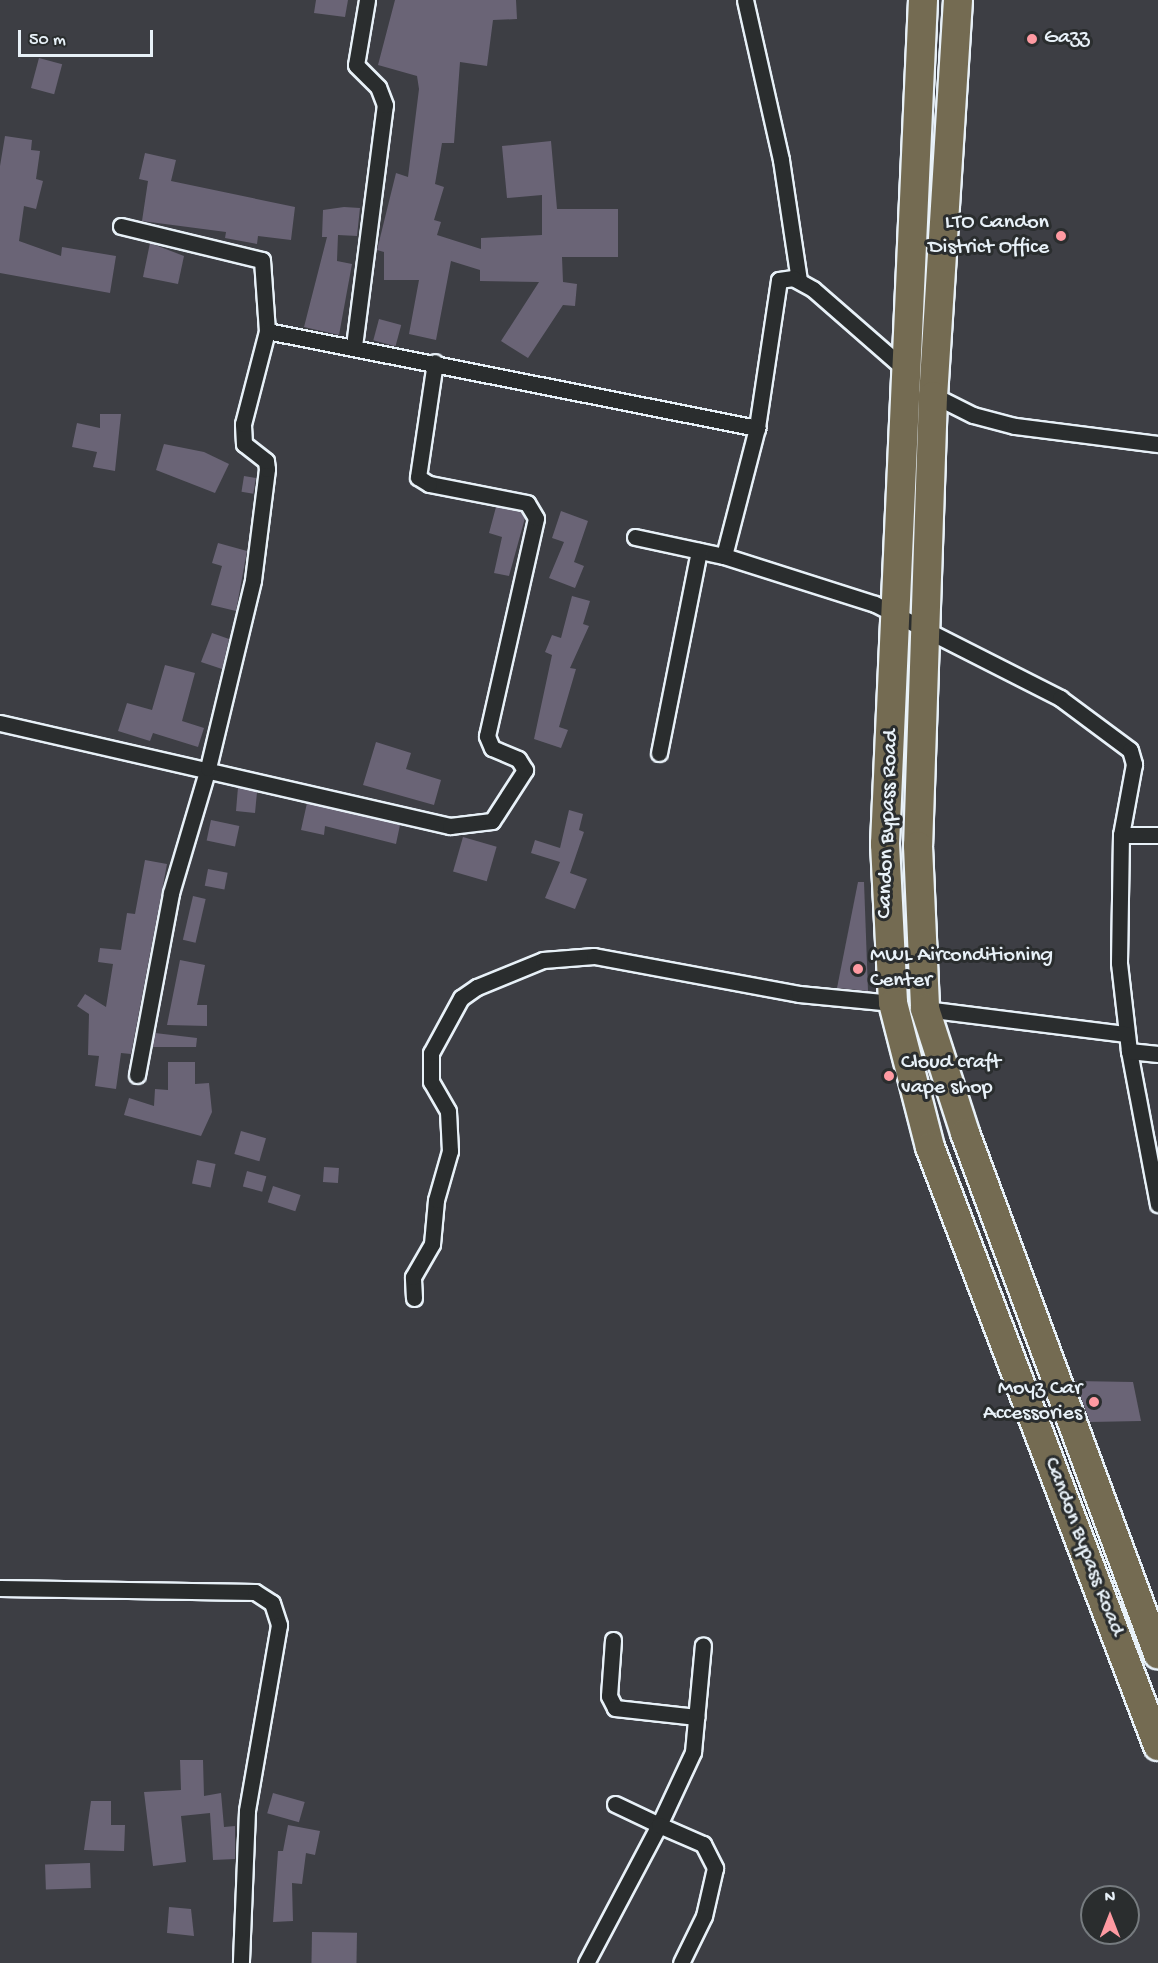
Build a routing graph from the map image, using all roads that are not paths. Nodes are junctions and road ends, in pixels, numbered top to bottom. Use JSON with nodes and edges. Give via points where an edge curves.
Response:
{"nodes":[{"id":1,"x":367,"y":0,"type":"edge"},
{"id":2,"x":745,"y":0,"type":"edge"},
{"id":3,"x":923,"y":0,"type":"edge"},
{"id":4,"x":958,"y":0,"type":"edge"},
{"id":5,"x":121,"y":226,"type":"dead end"},
{"id":6,"x":799,"y":280,"type":"junction"},
{"id":7,"x":267,"y":331,"type":"junction"},
{"id":8,"x":354,"y":346,"type":"junction"},
{"id":9,"x":435,"y":362,"type":"junction"},
{"id":10,"x":906,"y":370,"type":"junction"},
{"id":11,"x":933,"y":396,"type":"junction"},
{"id":12,"x":757,"y":428,"type":"junction"},
{"id":13,"x":1158,"y":444,"type":"edge"},
{"id":14,"x":635,"y":537,"type":"dead end"},
{"id":15,"x":699,"y":551,"type":"junction"},
{"id":16,"x":724,"y":556,"type":"junction"},
{"id":17,"x":898,"y":617,"type":"junction"},
{"id":18,"x":926,"y":631,"type":"junction"},
{"id":19,"x":0,"y":723,"type":"edge"},
{"id":20,"x":659,"y":753,"type":"dead end"},
{"id":21,"x":208,"y":768,"type":"junction"},
{"id":22,"x":1121,"y":835,"type":"junction"},
{"id":23,"x":1158,"y":835,"type":"edge"},
{"id":24,"x":893,"y":1003,"type":"junction"},
{"id":25,"x":925,"y":1009,"type":"junction"},
{"id":26,"x":1126,"y":1034,"type":"junction"},
{"id":27,"x":1129,"y":1051,"type":"junction"},
{"id":28,"x":1158,"y":1054,"type":"edge"},
{"id":29,"x":137,"y":1075,"type":"dead end"},
{"id":30,"x":1158,"y":1204,"type":"edge"},
{"id":31,"x":414,"y":1298,"type":"dead end"},
{"id":32,"x":1055,"y":1381,"type":"junction"},
{"id":33,"x":1024,"y":1393,"type":"junction"},
{"id":34,"x":0,"y":1588,"type":"edge"},
{"id":35,"x":613,"y":1640,"type":"dead end"},
{"id":36,"x":703,"y":1646,"type":"dead end"},
{"id":37,"x":1158,"y":1654,"type":"edge"},
{"id":38,"x":697,"y":1717,"type":"junction"},
{"id":39,"x":1158,"y":1746,"type":"edge"},
{"id":40,"x":615,"y":1804,"type":"dead end"},
{"id":41,"x":659,"y":1825,"type":"junction"},
{"id":42,"x":241,"y":1963,"type":"edge"},
{"id":43,"x":586,"y":1963,"type":"edge"},
{"id":44,"x":681,"y":1963,"type":"edge"}],
"edges":[{"from":1,"to":8,"type":"street","via":[[356,65],[378,87],[385,105]]},
{"from":2,"to":6,"type":"street","via":[[781,160]]},
{"from":3,"to":10,"type":"highway","name":"Candon Bypass Road"},
{"from":4,"to":11,"type":"highway","name":"Candon Bypass Road"},
{"from":5,"to":7,"type":"street","via":[[262,260]]},
{"from":6,"to":10,"type":"street"},
{"from":6,"to":12,"type":"street","via":[[784,278],[775,289]]},
{"from":7,"to":8,"type":"street"},
{"from":7,"to":21,"type":"street","via":[[242,436],[248,450],[266,461],[268,482],[254,580]]},
{"from":8,"to":9,"type":"street"},
{"from":9,"to":12,"type":"street"},
{"from":9,"to":21,"type":"street","via":[[418,477],[429,484],[517,500],[535,511],[528,567],[487,736],[492,748],[525,765],[523,776],[492,821],[472,827]]},
{"from":10,"to":11,"type":"street"},
{"from":10,"to":17,"type":"highway","name":"Candon Bypass Road"},
{"from":11,"to":13,"type":"street","via":[[973,415],[1015,426]]},
{"from":11,"to":18,"type":"highway","name":"Candon Bypass Road"},
{"from":12,"to":16,"type":"street"},
{"from":14,"to":15,"type":"street"},
{"from":15,"to":16,"type":"street"},
{"from":15,"to":20,"type":"street"},
{"from":16,"to":17,"type":"street","via":[[875,604]]},
{"from":17,"to":18,"type":"street"},
{"from":17,"to":24,"type":"highway","name":"Candon Bypass Road","via":[[885,844]]},
{"from":18,"to":22,"type":"street","via":[[1060,698],[1124,743],[1134,764]]},
{"from":18,"to":25,"type":"highway","name":"Candon Bypass Road","via":[[918,846]]},
{"from":19,"to":21,"type":"street"},
{"from":21,"to":29,"type":"street","via":[[171,893]]},
{"from":22,"to":23,"type":"street"},
{"from":22,"to":26,"type":"street","via":[[1119,953]]},
{"from":24,"to":31,"type":"street","via":[[799,994],[594,956],[543,960],[477,987],[461,998],[431,1053],[431,1082],[448,1111],[450,1150],[436,1200],[432,1244],[413,1277]]},
{"from":24,"to":33,"type":"highway","name":"Candon Bypass Road","via":[[930,1147]]},
{"from":25,"to":26,"type":"street"},
{"from":25,"to":32,"type":"highway","name":"Candon Bypass Road"},
{"from":26,"to":27,"type":"street"},
{"from":27,"to":28,"type":"street"},
{"from":27,"to":30,"type":"street"},
{"from":32,"to":33,"type":"highway"},
{"from":32,"to":37,"type":"highway","name":"Candon Bypass Road"},
{"from":33,"to":39,"type":"highway","name":"Candon Bypass Road"},
{"from":34,"to":42,"type":"street","via":[[255,1592],[272,1603],[279,1625],[247,1811]]},
{"from":35,"to":38,"type":"street","via":[[609,1696],[615,1708]]},
{"from":36,"to":38,"type":"street"},
{"from":38,"to":41,"type":"street","via":[[689,1762]]},
{"from":40,"to":41,"type":"street"},
{"from":41,"to":43,"type":"street"},
{"from":41,"to":44,"type":"street","via":[[703,1844],[715,1868],[704,1916]]}]}
